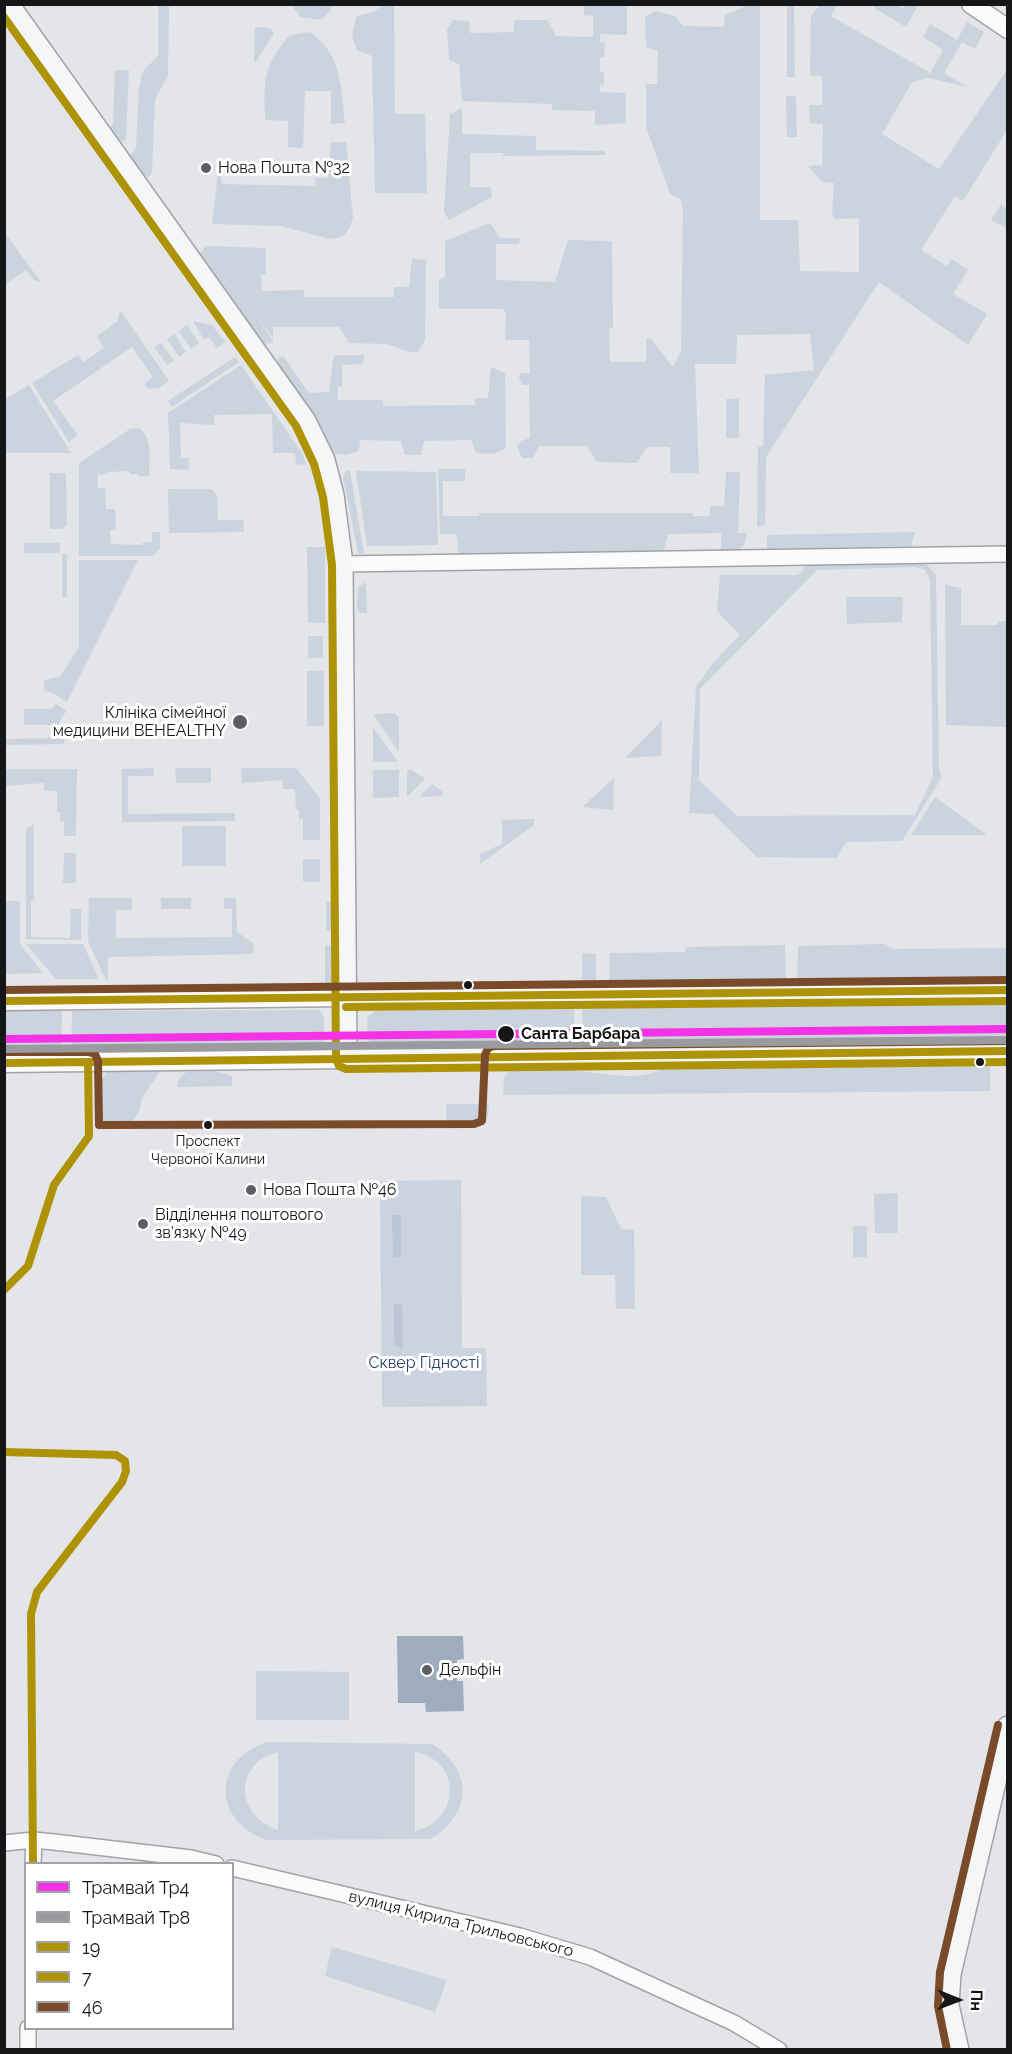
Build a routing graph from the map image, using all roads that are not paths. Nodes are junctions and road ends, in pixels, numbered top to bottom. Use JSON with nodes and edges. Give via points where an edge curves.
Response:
{"nodes":[{"id":1,"x":8,"y":4,"type":"edge"},
{"id":2,"x":971,"y":4,"type":"edge"},
{"id":3,"x":1008,"y":28,"type":"edge"},
{"id":4,"x":1008,"y":554,"type":"edge"},
{"id":5,"x":342,"y":564,"type":"junction"},
{"id":6,"x":1008,"y":990,"type":"edge"},
{"id":7,"x":346,"y":997,"type":"junction"},
{"id":8,"x":4,"y":1001,"type":"edge"},
{"id":9,"x":1008,"y":1052,"type":"edge"},
{"id":10,"x":346,"y":1059,"type":"junction"},
{"id":11,"x":4,"y":1063,"type":"edge"},
{"id":12,"x":1008,"y":1727,"type":"edge"},
{"id":13,"x":34,"y":1840,"type":"junction"},
{"id":14,"x":4,"y":1843,"type":"edge"},
{"id":15,"x":33,"y":1862,"type":"edge"},
{"id":16,"x":212,"y":1862,"type":"edge"},
{"id":17,"x":234,"y":1868,"type":"edge"},
{"id":18,"x":28,"y":2030,"type":"edge"},
{"id":19,"x":28,"y":2049,"type":"edge"},
{"id":20,"x":779,"y":2049,"type":"edge"},
{"id":21,"x":958,"y":2049,"type":"edge"}],
"edges":[{"from":1,"to":5,"type":"main road","via":[[304,420],[324,460]]},
{"from":2,"to":3,"type":"street"},
{"from":4,"to":5,"type":"street"},
{"from":5,"to":7,"type":"main road"},
{"from":6,"to":7,"type":"main road"},
{"from":7,"to":8,"type":"street"},
{"from":7,"to":10,"type":"main road"},
{"from":9,"to":10,"type":"main road"},
{"from":10,"to":11,"type":"street"},
{"from":12,"to":21,"type":"main road","via":[[950,1974],[948,2005]]},
{"from":13,"to":14,"type":"street"},
{"from":13,"to":15,"type":"street"},
{"from":13,"to":16,"type":"street"},
{"from":17,"to":20,"type":"street","name":"вулиця Кирила Трильовського","via":[[520,1936],[590,1957],[734,2023]]},
{"from":18,"to":19,"type":"street"}]}
